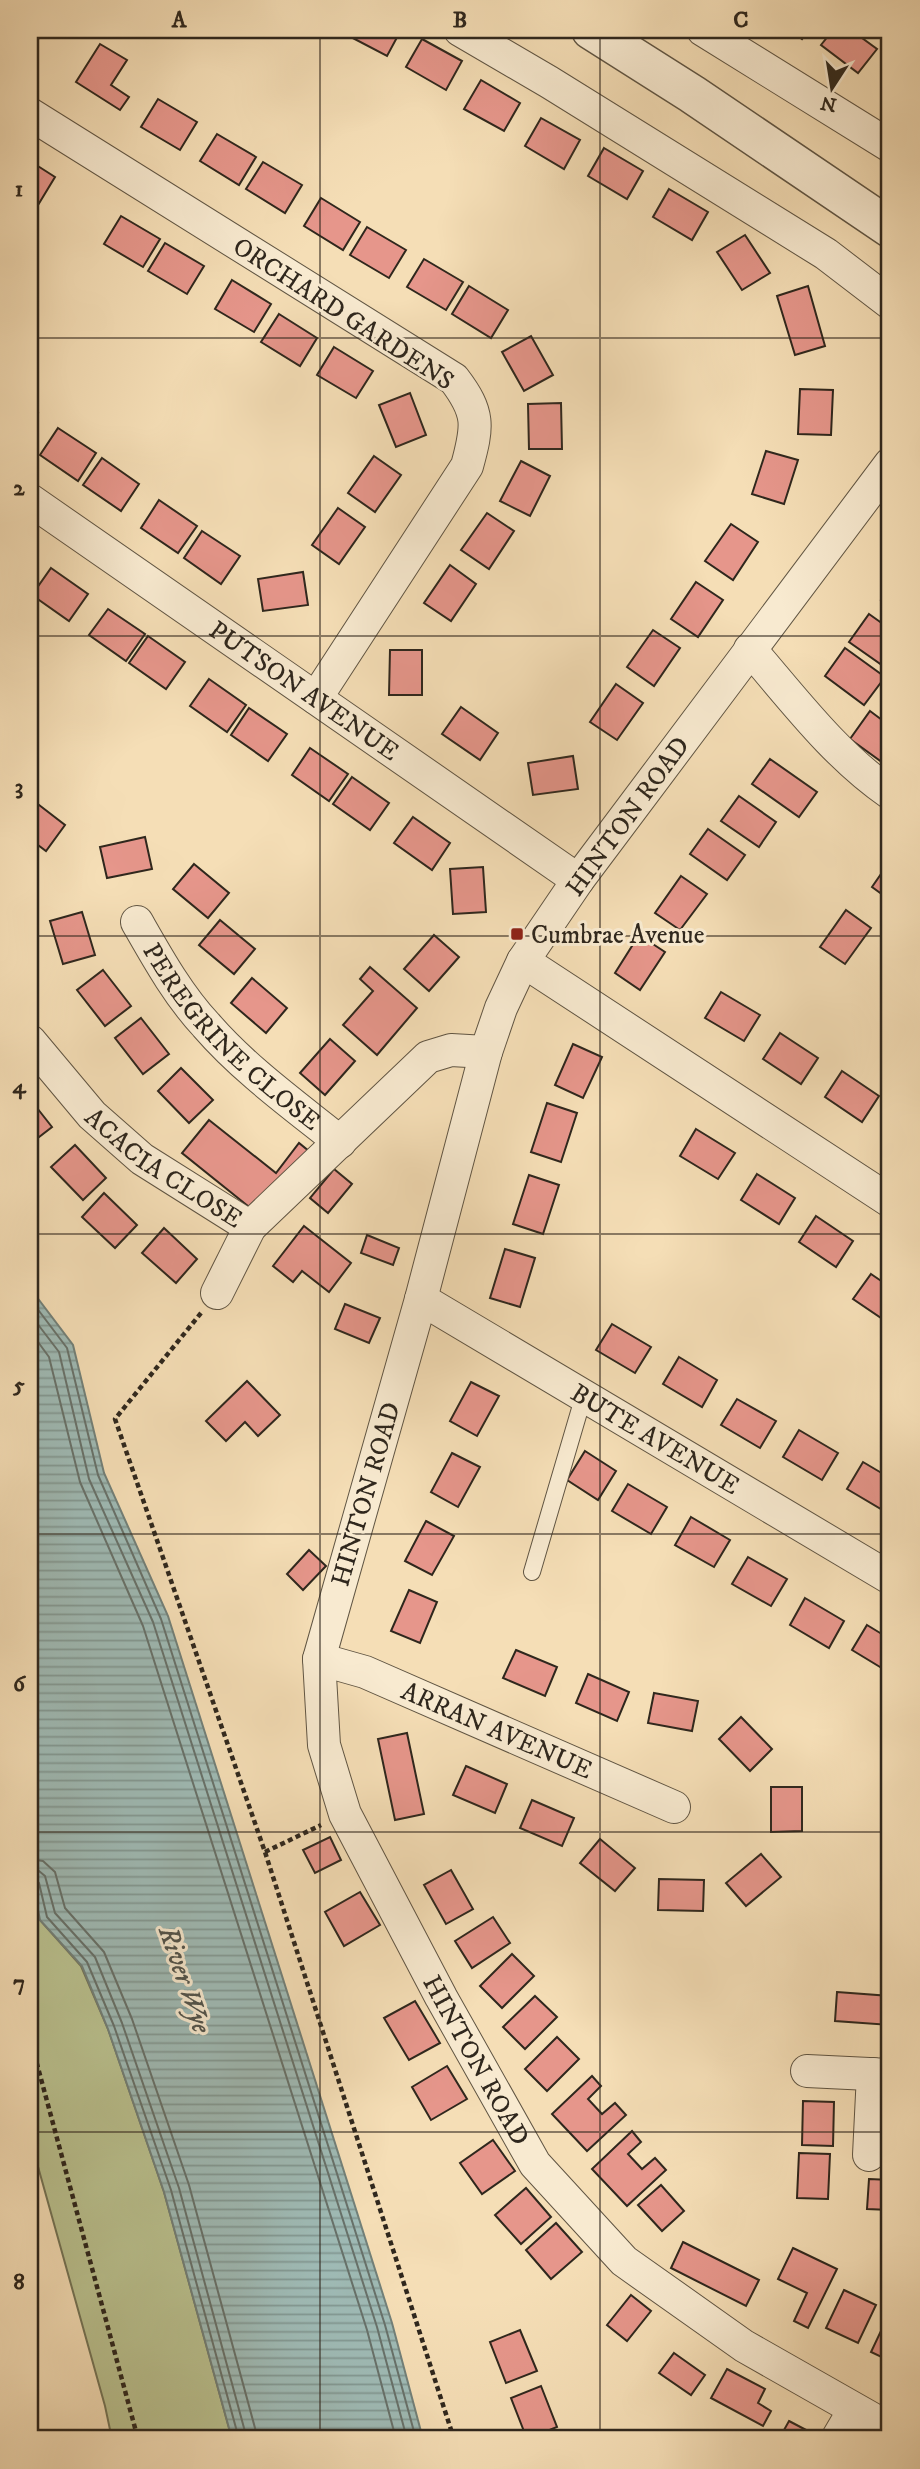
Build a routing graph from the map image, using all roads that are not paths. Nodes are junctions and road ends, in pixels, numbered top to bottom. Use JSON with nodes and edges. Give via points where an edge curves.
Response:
{"nodes":[{"id":1,"x":460,"y":30,"type":"edge"},
{"id":2,"x":591,"y":30,"type":"edge"},
{"id":3,"x":703,"y":30,"type":"edge"},
{"id":4,"x":30,"y":114,"type":"edge"},
{"id":5,"x":890,"y":146,"type":"edge"},
{"id":6,"x":890,"y":228,"type":"edge"},
{"id":7,"x":890,"y":303,"type":"edge"},
{"id":8,"x":890,"y":464,"type":"edge"},
{"id":9,"x":30,"y":500,"type":"edge"},
{"id":10,"x":750,"y":649,"type":"junction"},
{"id":11,"x":316,"y":698,"type":"junction"},
{"id":12,"x":890,"y":793,"type":"edge"},
{"id":13,"x":578,"y":880,"type":"junction"},
{"id":14,"x":137,"y":922,"type":"dead end"},
{"id":15,"x":523,"y":961,"type":"junction"},
{"id":16,"x":30,"y":1041,"type":"edge"},
{"id":17,"x":486,"y":1052,"type":"junction"},
{"id":18,"x":340,"y":1142,"type":"junction"},
{"id":19,"x":890,"y":1201,"type":"edge"},
{"id":20,"x":250,"y":1227,"type":"junction"},
{"id":21,"x":217,"y":1293,"type":"road end"},
{"id":22,"x":421,"y":1299,"type":"junction"},
{"id":23,"x":584,"y":1395,"type":"junction"},
{"id":24,"x":532,"y":1572,"type":"dead end"},
{"id":25,"x":890,"y":1578,"type":"edge"},
{"id":26,"x":319,"y":1659,"type":"junction"},
{"id":27,"x":674,"y":1807,"type":"dead end"},
{"id":28,"x":807,"y":2071,"type":"dead end"},
{"id":29,"x":882,"y":2075,"type":"edge"},
{"id":30,"x":869,"y":2155,"type":"dead end"},
{"id":31,"x":854,"y":2410,"type":"junction"},
{"id":32,"x":890,"y":2429,"type":"edge"},
{"id":33,"x":837,"y":2439,"type":"edge"}],
"edges":[{"from":1,"to":7,"type":"street","via":[[826,254]]},
{"from":2,"to":6,"type":"street"},
{"from":3,"to":5,"type":"street"},
{"from":4,"to":11,"type":"street","name":"ORCHARD GARDENS","via":[[454,379],[471,401],[476,433],[467,466]]},
{"from":8,"to":10,"type":"street","name":"HINTON ROAD"},
{"from":9,"to":11,"type":"street","name":"PUTSON AVENUE"},
{"from":10,"to":12,"type":"street","via":[[838,750]]},
{"from":10,"to":13,"type":"street","name":"HINTON ROAD"},
{"from":11,"to":13,"type":"street","name":"PUTSON AVENUE"},
{"from":13,"to":15,"type":"street","name":"HINTON ROAD"},
{"from":14,"to":18,"type":"street","name":"PEREGRINE CLOSE","via":[[205,1025],[248,1068]]},
{"from":15,"to":17,"type":"street","name":"HINTON ROAD"},
{"from":15,"to":19,"type":"street"},
{"from":16,"to":20,"type":"street","name":"ACACIA CLOSE","via":[[92,1115],[142,1159]]},
{"from":17,"to":18,"type":"street","name":"ACACIA CLOSE","via":[[451,1050],[428,1058]]},
{"from":17,"to":22,"type":"street","name":"HINTON ROAD"},
{"from":18,"to":20,"type":"street","name":"ACACIA CLOSE"},
{"from":20,"to":21,"type":"street"},
{"from":22,"to":23,"type":"street","name":"BUTE AVENUE"},
{"from":22,"to":26,"type":"street","name":"HINTON ROAD"},
{"from":23,"to":24,"type":"lane"},
{"from":23,"to":25,"type":"street","name":"BUTE AVENUE"},
{"from":26,"to":27,"type":"street","name":"ARRAN AVENUE","via":[[365,1672]]},
{"from":26,"to":31,"type":"street","name":"HINTON ROAD","via":[[324,1745],[345,1814],[535,2164],[624,2261],[744,2346]]},
{"from":28,"to":29,"type":"street"},
{"from":29,"to":30,"type":"street"},
{"from":31,"to":32,"type":"street","name":"HINTON ROAD"},
{"from":31,"to":33,"type":"street"}]}
